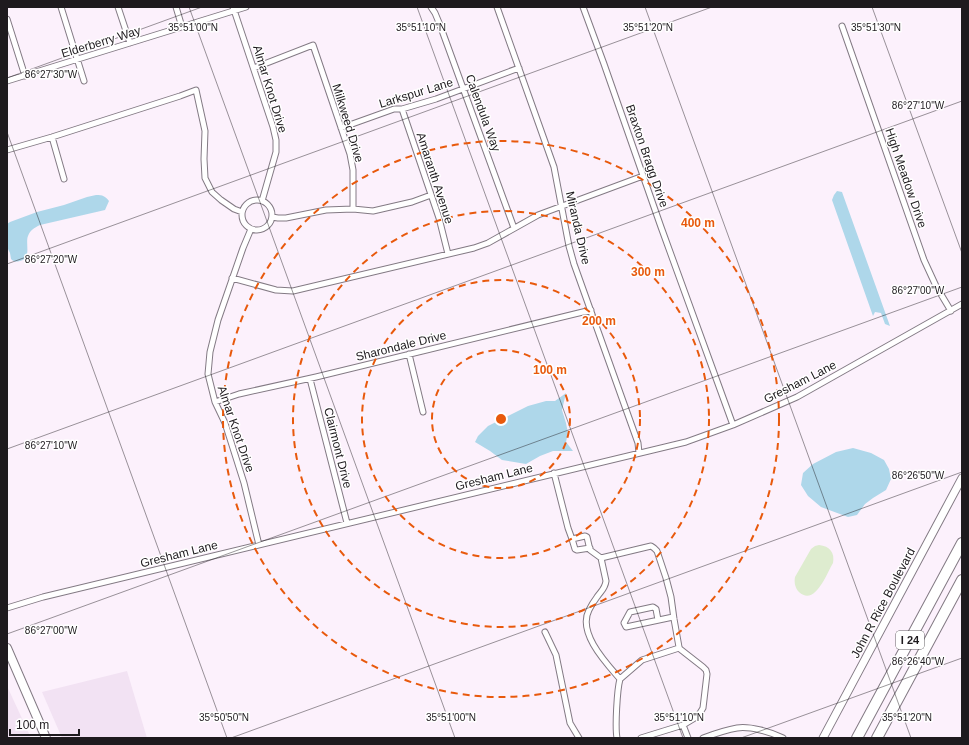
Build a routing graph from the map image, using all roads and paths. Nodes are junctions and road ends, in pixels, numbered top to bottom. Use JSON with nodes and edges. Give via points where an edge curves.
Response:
{"nodes":[{"id":1,"x":61,"y":7,"type":"edge"},
{"id":2,"x":118,"y":7,"type":"edge"},
{"id":3,"x":176,"y":7,"type":"edge"},
{"id":4,"x":246,"y":7,"type":"edge"},
{"id":5,"x":431,"y":7,"type":"edge"},
{"id":6,"x":497,"y":7,"type":"edge"},
{"id":7,"x":583,"y":7,"type":"edge"},
{"id":8,"x":233,"y":9,"type":"edge"},
{"id":9,"x":7,"y":19,"type":"edge"},
{"id":10,"x":842,"y":26,"type":"dead end"},
{"id":11,"x":182,"y":27,"type":"junction"},
{"id":12,"x":130,"y":43,"type":"junction"},
{"id":13,"x":77,"y":60,"type":"junction"},
{"id":14,"x":254,"y":68,"type":"junction"},
{"id":15,"x":519,"y":68,"type":"junction"},
{"id":16,"x":25,"y":76,"type":"junction"},
{"id":17,"x":84,"y":81,"type":"dead end"},
{"id":18,"x":7,"y":82,"type":"edge"},
{"id":19,"x":463,"y":88,"type":"junction"},
{"id":20,"x":402,"y":110,"type":"junction"},
{"id":21,"x":341,"y":128,"type":"junction"},
{"id":22,"x":52,"y":137,"type":"junction"},
{"id":23,"x":7,"y":150,"type":"edge"},
{"id":24,"x":643,"y":176,"type":"junction"},
{"id":25,"x":64,"y":179,"type":"dead end"},
{"id":26,"x":432,"y":196,"type":"junction"},
{"id":27,"x":262,"y":201,"type":"junction"},
{"id":28,"x":561,"y":206,"type":"junction"},
{"id":29,"x":353,"y":209,"type":"junction"},
{"id":30,"x":242,"y":212,"type":"junction"},
{"id":31,"x":272,"y":217,"type":"junction"},
{"id":32,"x":514,"y":228,"type":"junction"},
{"id":33,"x":251,"y":229,"type":"junction"},
{"id":34,"x":448,"y":254,"type":"junction"},
{"id":35,"x":232,"y":278,"type":"junction"},
{"id":36,"x":962,"y":304,"type":"edge"},
{"id":37,"x":591,"y":310,"type":"junction"},
{"id":38,"x":951,"y":311,"type":"junction"},
{"id":39,"x":410,"y":354,"type":"junction"},
{"id":40,"x":310,"y":379,"type":"junction"},
{"id":41,"x":215,"y":402,"type":"junction"},
{"id":42,"x":423,"y":412,"type":"dead end"},
{"id":43,"x":733,"y":425,"type":"junction"},
{"id":44,"x":639,"y":453,"type":"junction"},
{"id":45,"x":554,"y":473,"type":"junction"},
{"id":46,"x":962,"y":478,"type":"edge"},
{"id":47,"x":347,"y":523,"type":"junction"},
{"id":48,"x":572,"y":539,"type":"junction"},
{"id":49,"x":962,"y":543,"type":"edge"},
{"id":50,"x":259,"y":545,"type":"junction"},
{"id":51,"x":590,"y":548,"type":"junction"},
{"id":52,"x":601,"y":558,"type":"junction"},
{"id":53,"x":962,"y":580,"type":"edge"},
{"id":54,"x":7,"y":608,"type":"edge"},
{"id":55,"x":673,"y":618,"type":"junction"},
{"id":56,"x":658,"y":620,"type":"junction"},
{"id":57,"x":545,"y":632,"type":"dead end"},
{"id":58,"x":7,"y":648,"type":"edge"},
{"id":59,"x":679,"y":648,"type":"junction"},
{"id":60,"x":620,"y":679,"type":"junction"},
{"id":61,"x":683,"y":725,"type":"junction"},
{"id":62,"x":46,"y":738,"type":"edge"},
{"id":63,"x":580,"y":738,"type":"edge"},
{"id":64,"x":617,"y":738,"type":"edge"},
{"id":65,"x":641,"y":738,"type":"edge"},
{"id":66,"x":688,"y":738,"type":"edge"},
{"id":67,"x":703,"y":738,"type":"edge"},
{"id":68,"x":783,"y":738,"type":"edge"},
{"id":69,"x":823,"y":738,"type":"edge"},
{"id":70,"x":857,"y":738,"type":"edge"},
{"id":71,"x":877,"y":738,"type":"edge"}],
"edges":[{"from":1,"to":13,"type":"street"},
{"from":2,"to":12,"type":"street"},
{"from":3,"to":11,"type":"street"},
{"from":4,"to":8,"type":"street","name":"Elderberry Way"},
{"from":5,"to":19,"type":"street","name":"Calendula Way"},
{"from":6,"to":15,"type":"street","name":"Miranda Drive"},
{"from":7,"to":24,"type":"street","name":"Braxton Bragg Drive"},
{"from":8,"to":11,"type":"street","name":"Elderberry Way"},
{"from":8,"to":14,"type":"street","name":"Almar Knot Drive"},
{"from":9,"to":16,"type":"street"},
{"from":10,"to":38,"type":"street","name":"High Meadow Drive","via":[[924,260]]},
{"from":11,"to":12,"type":"street","name":"Elderberry Way"},
{"from":12,"to":13,"type":"street","name":"Elderberry Way"},
{"from":13,"to":16,"type":"street","name":"Elderberry Way"},
{"from":13,"to":17,"type":"street"},
{"from":14,"to":21,"type":"street","name":"Milkweed Drive","via":[[312,44]]},
{"from":14,"to":27,"type":"street","name":"Almar Knot Drive","via":[[273,127],[276,146]]},
{"from":15,"to":19,"type":"street","name":"Larkspur Lane"},
{"from":15,"to":28,"type":"street","name":"Miranda Drive","via":[[554,167]]},
{"from":16,"to":18,"type":"street","name":"Elderberry Way"},
{"from":19,"to":20,"type":"street","name":"Larkspur Lane"},
{"from":19,"to":32,"type":"street","name":"Calendula Way"},
{"from":20,"to":21,"type":"street","name":"Larkspur Lane","via":[[394,109]]},
{"from":20,"to":26,"type":"street","name":"Amaranth Avenue"},
{"from":21,"to":29,"type":"street","name":"Milkweed Drive","via":[[352,161]]},
{"from":22,"to":23,"type":"street"},
{"from":22,"to":25,"type":"street"},
{"from":22,"to":30,"type":"street","via":[[196,90],[205,131],[205,178],[212,192]]},
{"from":24,"to":28,"type":"street"},
{"from":24,"to":43,"type":"street","name":"Braxton Bragg Drive"},
{"from":26,"to":29,"type":"street","via":[[373,211]]},
{"from":26,"to":34,"type":"street","name":"Amaranth Avenue"},
{"from":27,"to":30,"type":"street","via":[[253,200]]},
{"from":27,"to":31,"type":"street","via":[[270,208]]},
{"from":28,"to":32,"type":"street"},
{"from":28,"to":37,"type":"street","name":"Miranda Drive","via":[[574,264]]},
{"from":29,"to":31,"type":"street","via":[[326,210],[286,218]]},
{"from":30,"to":33,"type":"street","via":[[243,221]]},
{"from":31,"to":33,"type":"street","via":[[265,228]]},
{"from":32,"to":34,"type":"street","via":[[488,243]]},
{"from":33,"to":35,"type":"street","name":"Almar Knot Drive"},
{"from":34,"to":35,"type":"street","via":[[293,291],[276,290]]},
{"from":35,"to":41,"type":"street","name":"Almar Knot Drive","via":[[210,352],[208,374]]},
{"from":36,"to":38,"type":"street","name":"Gresham Lane"},
{"from":37,"to":39,"type":"street","name":"Sharondale Drive"},
{"from":37,"to":44,"type":"street","name":"Miranda Drive","via":[[638,443]]},
{"from":38,"to":43,"type":"street","name":"Gresham Lane","via":[[797,397]]},
{"from":39,"to":40,"type":"street","name":"Sharondale Drive"},
{"from":39,"to":42,"type":"street"},
{"from":40,"to":41,"type":"street","name":"Sharondale Drive","via":[[239,394]]},
{"from":40,"to":47,"type":"street","name":"Clairmont Drive"},
{"from":41,"to":50,"type":"street","name":"Almar Knot Drive","via":[[226,423]]},
{"from":43,"to":44,"type":"street","name":"Gresham Lane","via":[[686,442]]},
{"from":44,"to":45,"type":"street","name":"Gresham Lane"},
{"from":45,"to":47,"type":"street","name":"Gresham Lane"},
{"from":45,"to":48,"type":"street"},
{"from":46,"to":69,"type":"street","name":"John R Rice Boulevard"},
{"from":47,"to":50,"type":"street","name":"Gresham Lane"},
{"from":48,"to":51,"type":"street","via":[[575,549]]},
{"from":48,"to":51,"type":"street","via":[[587,537]]},
{"from":49,"to":70,"type":"highway","number":"I 24"},
{"from":50,"to":54,"type":"street","name":"Gresham Lane"},
{"from":51,"to":52,"type":"street"},
{"from":52,"to":55,"type":"street","via":[[651,546],[654,548],[666,578]]},
{"from":52,"to":60,"type":"street","via":[[606,585],[588,611],[587,629],[601,658]]},
{"from":53,"to":71,"type":"highway","number":"I 24"},
{"from":55,"to":56,"type":"street"},
{"from":55,"to":59,"type":"street"},
{"from":56,"to":56,"type":"street","via":[[626,627],[624,623],[630,612],[653,607],[656,609]]},
{"from":57,"to":63,"type":"street","via":[[556,655],[570,723]]},
{"from":58,"to":62,"type":"main road"},
{"from":59,"to":60,"type":"street","via":[[642,660]]},
{"from":59,"to":61,"type":"street","via":[[703,666],[707,674],[703,708],[698,716]]},
{"from":60,"to":64,"type":"street"},
{"from":61,"to":65,"type":"street"},
{"from":61,"to":66,"type":"street"},
{"from":67,"to":68,"type":"street","via":[[738,728],[756,729]]}]}
